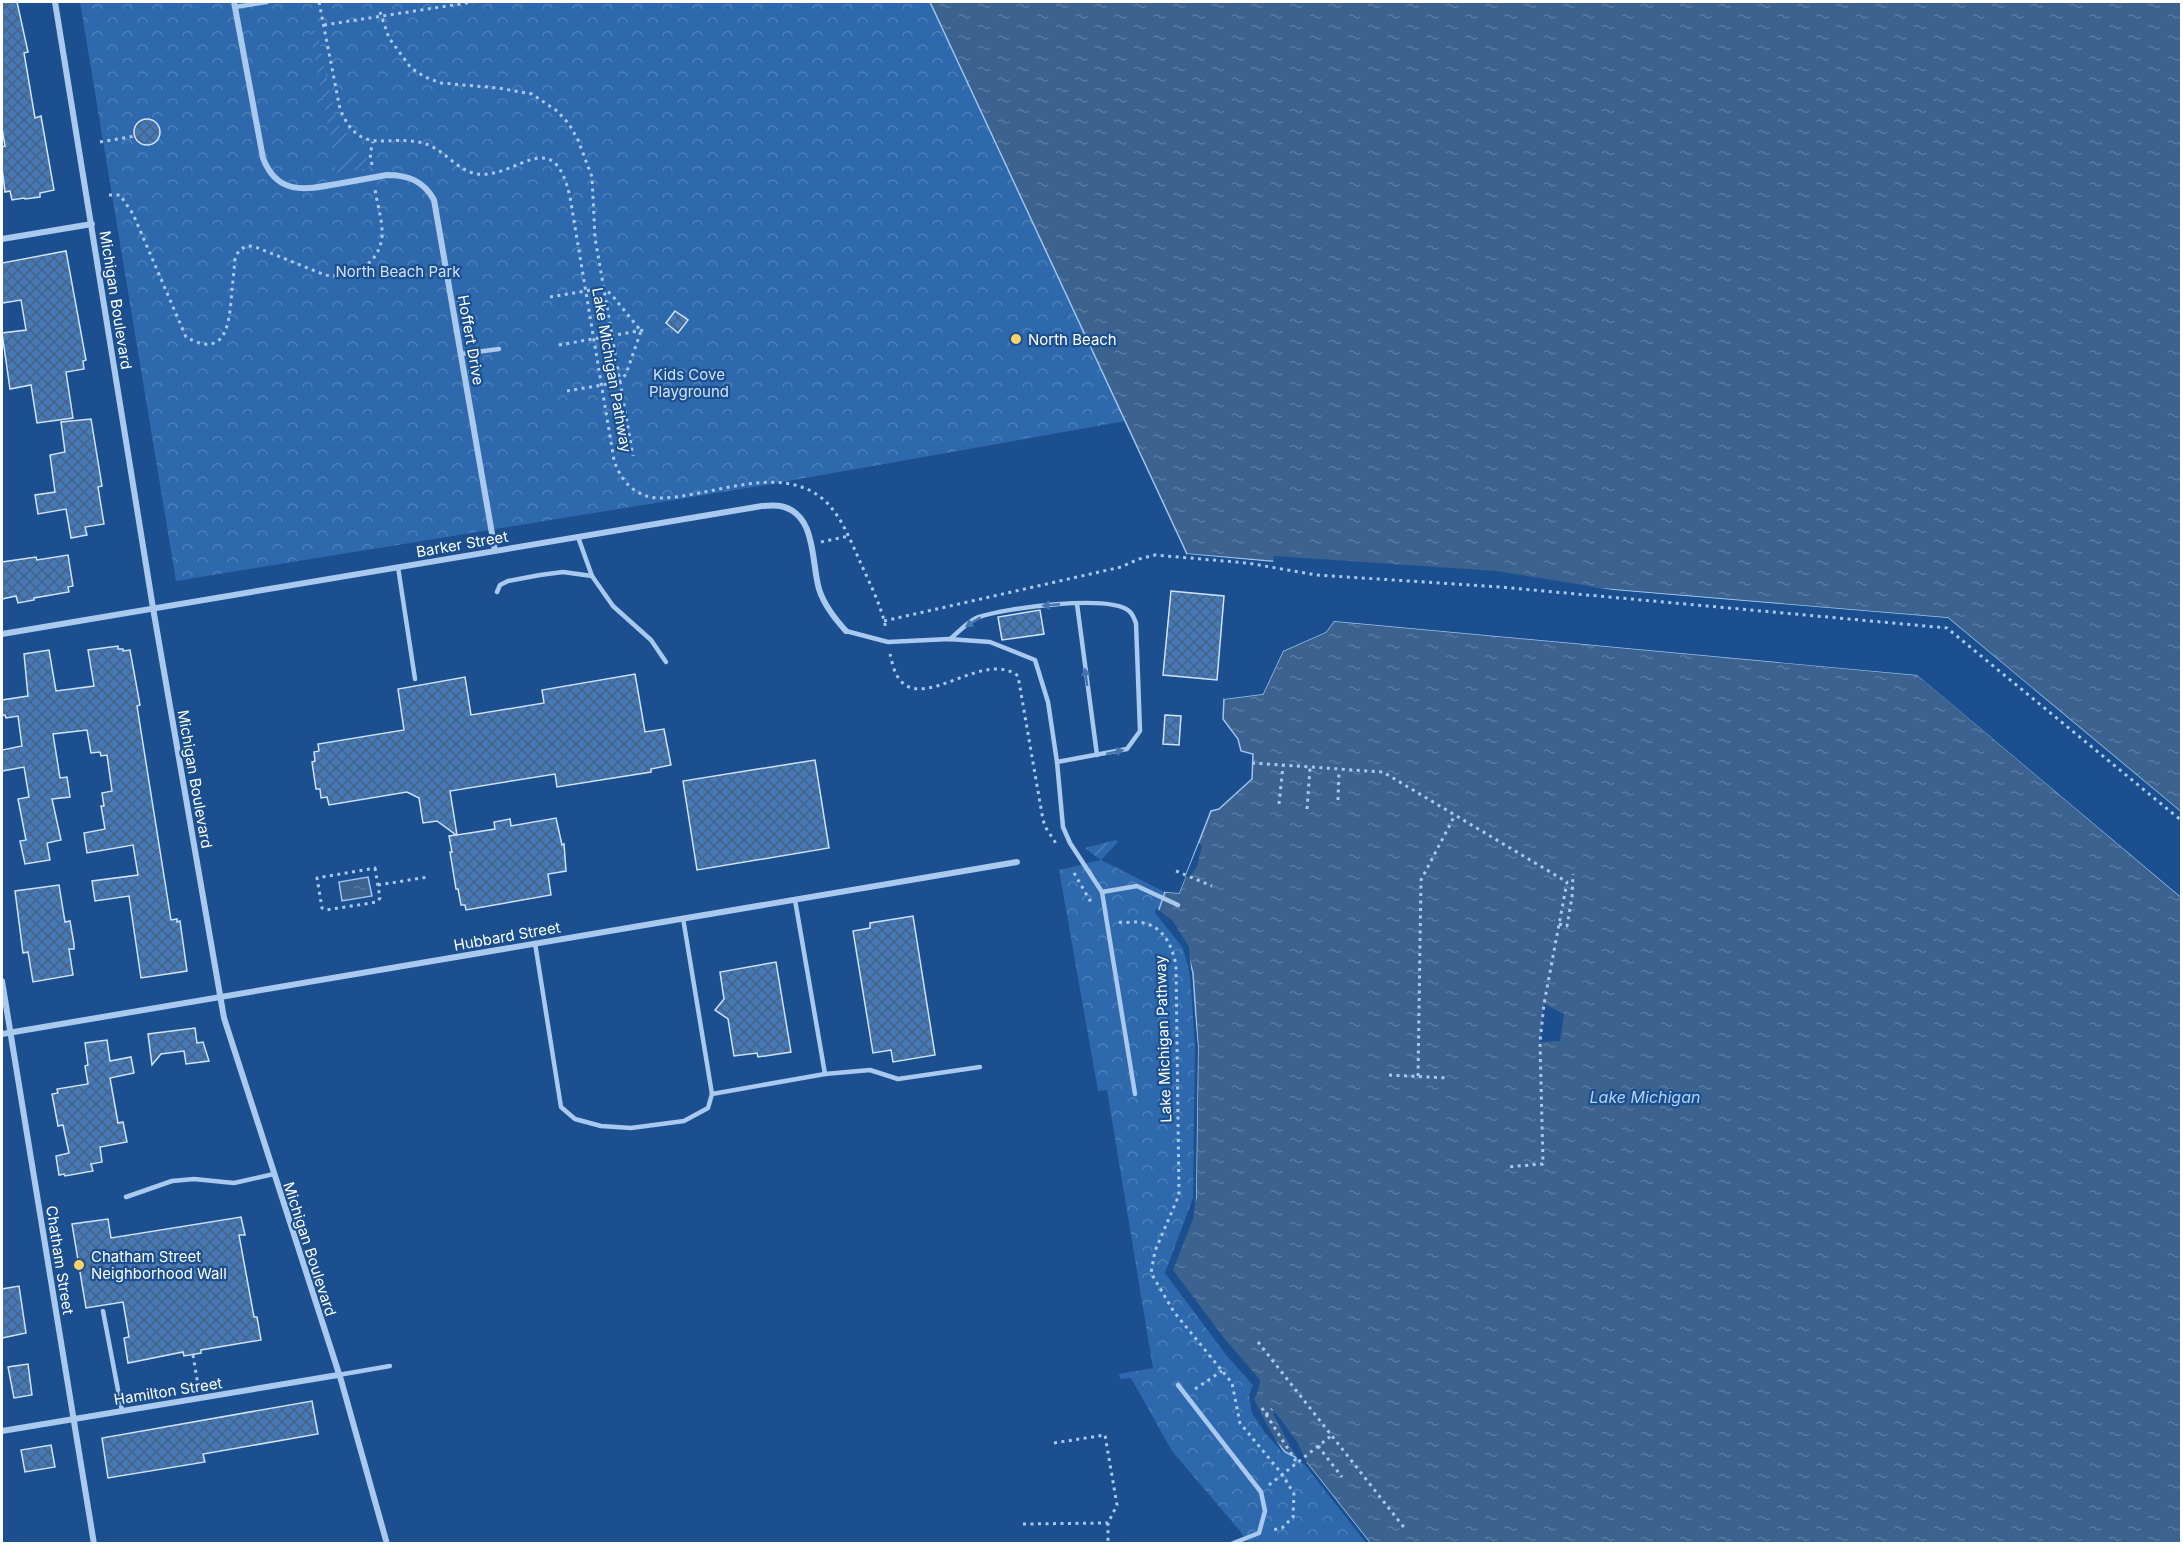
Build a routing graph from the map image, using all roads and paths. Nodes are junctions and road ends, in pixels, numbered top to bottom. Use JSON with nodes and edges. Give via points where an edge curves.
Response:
{"nodes":[{"id":1,"x":55,"y":2,"type":"edge"},
{"id":2,"x":267,"y":2,"type":"edge"},
{"id":3,"x":319,"y":2,"type":"edge"},
{"id":4,"x":473,"y":2,"type":"edge"},
{"id":5,"x":235,"y":4,"type":"edge"},
{"id":6,"x":380,"y":14,"type":"junction"},
{"id":7,"x":324,"y":26,"type":"junction"},
{"id":8,"x":135,"y":136,"type":"dead end"},
{"id":9,"x":373,"y":141,"type":"junction"},
{"id":10,"x":100,"y":142,"type":"dead end"},
{"id":11,"x":374,"y":177,"type":"junction"},
{"id":12,"x":109,"y":195,"type":"dead end"},
{"id":13,"x":92,"y":224,"type":"junction"},
{"id":14,"x":2,"y":239,"type":"edge"},
{"id":15,"x":603,"y":288,"type":"junction"},
{"id":16,"x":586,"y":291,"type":"junction"},
{"id":17,"x":550,"y":297,"type":"dead end"},
{"id":18,"x":643,"y":331,"type":"junction"},
{"id":19,"x":611,"y":336,"type":"junction"},
{"id":20,"x":594,"y":339,"type":"junction"},
{"id":21,"x":559,"y":345,"type":"dead end"},
{"id":22,"x":499,"y":349,"type":"dead end"},
{"id":23,"x":460,"y":354,"type":"junction"},
{"id":24,"x":620,"y":382,"type":"junction"},
{"id":25,"x":602,"y":385,"type":"junction"},
{"id":26,"x":567,"y":391,"type":"dead end"},
{"id":27,"x":633,"y":456,"type":"dead end"},
{"id":28,"x":849,"y":536,"type":"junction"},
{"id":29,"x":578,"y":537,"type":"junction"},
{"id":30,"x":811,"y":543,"type":"junction"},
{"id":31,"x":495,"y":551,"type":"junction"},
{"id":32,"x":398,"y":567,"type":"junction"},
{"id":33,"x":592,"y":576,"type":"junction"},
{"id":34,"x":497,"y":592,"type":"dead end"},
{"id":35,"x":1077,"y":604,"type":"junction"},
{"id":36,"x":153,"y":608,"type":"junction"},
{"id":37,"x":884,"y":621,"type":"junction"},
{"id":38,"x":846,"y":631,"type":"joint"},
{"id":39,"x":2,"y":634,"type":"edge"},
{"id":40,"x":949,"y":639,"type":"junction"},
{"id":41,"x":888,"y":642,"type":"junction"},
{"id":42,"x":666,"y":662,"type":"dead end"},
{"id":43,"x":415,"y":679,"type":"dead end"},
{"id":44,"x":1097,"y":755,"type":"junction"},
{"id":45,"x":1057,"y":762,"type":"junction"},
{"id":46,"x":1252,"y":764,"type":"dead end"},
{"id":47,"x":1283,"y":766,"type":"junction"},
{"id":48,"x":1310,"y":768,"type":"junction"},
{"id":49,"x":1338,"y":770,"type":"junction"},
{"id":50,"x":1338,"y":800,"type":"dead end"},
{"id":51,"x":1279,"y":804,"type":"dead end"},
{"id":52,"x":1307,"y":808,"type":"dead end"},
{"id":53,"x":1455,"y":815,"type":"junction"},
{"id":54,"x":2181,"y":821,"type":"edge"},
{"id":55,"x":1063,"y":853,"type":"dead end"},
{"id":56,"x":1017,"y":862,"type":"dead end"},
{"id":57,"x":1073,"y":871,"type":"dead end"},
{"id":58,"x":1176,"y":872,"type":"dead end"},
{"id":59,"x":1573,"y":874,"type":"dead end"},
{"id":60,"x":428,"y":877,"type":"dead end"},
{"id":61,"x":378,"y":885,"type":"junction"},
{"id":62,"x":1212,"y":886,"type":"dead end"},
{"id":63,"x":1102,"y":892,"type":"junction"},
{"id":64,"x":795,"y":900,"type":"junction"},
{"id":65,"x":1178,"y":905,"type":"dead end"},
{"id":66,"x":683,"y":918,"type":"junction"},
{"id":67,"x":1108,"y":920,"type":"junction"},
{"id":68,"x":1559,"y":924,"type":"junction"},
{"id":69,"x":535,"y":944,"type":"junction"},
{"id":70,"x":2,"y":981,"type":"edge"},
{"id":71,"x":220,"y":996,"type":"junction"},
{"id":72,"x":10,"y":1032,"type":"junction"},
{"id":73,"x":2,"y":1034,"type":"edge"},
{"id":74,"x":980,"y":1067,"type":"dead end"},
{"id":75,"x":825,"y":1074,"type":"junction"},
{"id":76,"x":1389,"y":1075,"type":"dead end"},
{"id":77,"x":1418,"y":1076,"type":"junction"},
{"id":78,"x":1449,"y":1078,"type":"dead end"},
{"id":79,"x":712,"y":1094,"type":"junction"},
{"id":80,"x":1136,"y":1094,"type":"dead end"},
{"id":81,"x":1507,"y":1167,"type":"dead end"},
{"id":82,"x":274,"y":1174,"type":"junction"},
{"id":83,"x":126,"y":1197,"type":"dead end"},
{"id":84,"x":103,"y":1311,"type":"dead end"},
{"id":85,"x":1258,"y":1342,"type":"dead end"},
{"id":86,"x":193,"y":1354,"type":"dead end"},
{"id":87,"x":390,"y":1366,"type":"dead end"},
{"id":88,"x":1222,"y":1370,"type":"junction"},
{"id":89,"x":338,"y":1375,"type":"junction"},
{"id":90,"x":1178,"y":1385,"type":"dead end"},
{"id":91,"x":1186,"y":1395,"type":"junction"},
{"id":92,"x":200,"y":1398,"type":"junction"},
{"id":93,"x":1262,"y":1408,"type":"dead end"},
{"id":94,"x":1272,"y":1409,"type":"dead end"},
{"id":95,"x":122,"y":1411,"type":"junction"},
{"id":96,"x":1266,"y":1415,"type":"junction"},
{"id":97,"x":74,"y":1419,"type":"junction"},
{"id":98,"x":2,"y":1431,"type":"edge"},
{"id":99,"x":1331,"y":1436,"type":"junction"},
{"id":100,"x":1054,"y":1443,"type":"dead end"},
{"id":101,"x":1318,"y":1446,"type":"junction"},
{"id":102,"x":1296,"y":1463,"type":"junction"},
{"id":103,"x":1282,"y":1474,"type":"junction"},
{"id":104,"x":1342,"y":1477,"type":"dead end"},
{"id":105,"x":1261,"y":1492,"type":"junction"},
{"id":106,"x":1108,"y":1523,"type":"junction"},
{"id":107,"x":1023,"y":1524,"type":"dead end"},
{"id":108,"x":1406,"y":1530,"type":"dead end"},
{"id":109,"x":1259,"y":1533,"type":"junction"},
{"id":110,"x":94,"y":1544,"type":"edge"},
{"id":111,"x":387,"y":1544,"type":"edge"},
{"id":112,"x":1108,"y":1544,"type":"edge"},
{"id":113,"x":1231,"y":1544,"type":"edge"}],
"edges":[{"from":1,"to":13,"type":"street","name":"Michigan Boulevard"},
{"from":2,"to":5,"type":"lane"},
{"from":3,"to":7,"type":"path"},
{"from":4,"to":6,"type":"path"},
{"from":5,"to":11,"type":"street","name":"Hoffert Drive","via":[[263,158],[273,176],[300,190]]},
{"from":6,"to":7,"type":"path"},
{"from":6,"to":15,"type":"path","via":[[399,52],[411,68],[425,77],[441,83],[532,94],[569,124],[592,177],[595,238]]},
{"from":7,"to":9,"type":"path","via":[[337,98],[346,124]]},
{"from":8,"to":10,"type":"path"},
{"from":9,"to":11,"type":"path","via":[[370,154]]},
{"from":9,"to":16,"type":"path","name":"Lake Michigan Pathway","via":[[427,144],[477,174],[534,159],[558,164],[570,197]]},
{"from":11,"to":12,"type":"path","via":[[382,237],[373,259],[356,272],[325,275],[246,246],[235,258],[229,324],[218,342],[209,345],[186,338],[133,214],[120,195]]},
{"from":11,"to":23,"type":"street","name":"Hoffert Drive","via":[[411,178],[428,190],[434,200]]},
{"from":13,"to":14,"type":"street"},
{"from":13,"to":36,"type":"street","name":"Michigan Boulevard"},
{"from":15,"to":16,"type":"path"},
{"from":15,"to":18,"type":"path"},
{"from":15,"to":19,"type":"path"},
{"from":16,"to":17,"type":"path"},
{"from":16,"to":20,"type":"path","name":"Lake Michigan Pathway"},
{"from":18,"to":19,"type":"path"},
{"from":18,"to":24,"type":"path"},
{"from":19,"to":20,"type":"path"},
{"from":19,"to":24,"type":"path"},
{"from":20,"to":21,"type":"path"},
{"from":20,"to":25,"type":"path","name":"Lake Michigan Pathway"},
{"from":22,"to":23,"type":"lane"},
{"from":23,"to":31,"type":"street","name":"Hoffert Drive"},
{"from":24,"to":25,"type":"path"},
{"from":24,"to":27,"type":"path"},
{"from":25,"to":26,"type":"path"},
{"from":25,"to":28,"type":"path","name":"Lake Michigan Pathway","via":[[617,470],[638,492],[657,498],[762,483],[794,484],[824,500]]},
{"from":28,"to":30,"type":"path"},
{"from":28,"to":37,"type":"path","name":"Lake Michigan Pathway"},
{"from":29,"to":30,"type":"street","name":"Barker Street","via":[[781,506],[805,524]]},
{"from":29,"to":31,"type":"street","name":"Barker Street"},
{"from":29,"to":33,"type":"lane"},
{"from":30,"to":38,"type":"street","name":"Barker Street","via":[[819,589],[832,616]]},
{"from":31,"to":32,"type":"street","name":"Barker Street"},
{"from":32,"to":36,"type":"street","name":"Barker Street"},
{"from":32,"to":43,"type":"lane"},
{"from":33,"to":34,"type":"lane","via":[[563,572],[540,575],[508,581]]},
{"from":33,"to":42,"type":"lane","via":[[613,606],[651,639]]},
{"from":35,"to":40,"type":"lane","one_way":true,"via":[[1051,604],[977,618]]},
{"from":44,"to":35,"type":"lane","one_way":true},
{"from":44,"to":35,"type":"lane","one_way":true,"via":[[1127,749],[1140,731],[1136,623],[1129,610],[1114,604]]},
{"from":36,"to":39,"type":"street","name":"Barker Street"},
{"from":36,"to":71,"type":"street","name":"Michigan Boulevard"},
{"from":37,"to":41,"type":"path","name":"Lake Michigan Pathway"},
{"from":37,"to":54,"type":"path","via":[[1121,567],[1155,555],[1247,563],[1317,575],[1500,587],[1947,628]]},
{"from":38,"to":41,"type":"lane"},
{"from":40,"to":41,"type":"lane"},
{"from":40,"to":45,"type":"lane","via":[[990,642],[1035,660],[1048,702]]},
{"from":41,"to":55,"type":"path","name":"Lake Michigan Pathway","via":[[896,674],[914,689],[993,669],[1012,671],[1018,676],[1043,820]]},
{"from":44,"to":45,"type":"lane"},
{"from":45,"to":63,"type":"lane","via":[[1062,827]]},
{"from":46,"to":47,"type":"path"},
{"from":47,"to":48,"type":"path"},
{"from":47,"to":51,"type":"path"},
{"from":48,"to":49,"type":"path"},
{"from":48,"to":52,"type":"path"},
{"from":49,"to":50,"type":"path"},
{"from":49,"to":53,"type":"path","via":[[1383,772]]},
{"from":53,"to":68,"type":"path","via":[[1567,882]]},
{"from":53,"to":77,"type":"path","via":[[1421,880]]},
{"from":56,"to":64,"type":"street","name":"Hubbard Street"},
{"from":57,"to":67,"type":"path","via":[[1091,902]]},
{"from":58,"to":62,"type":"path"},
{"from":59,"to":68,"type":"path","via":[[1567,926]]},
{"from":60,"to":61,"type":"path"},
{"from":61,"to":61,"type":"path","via":[[375,868],[317,878],[322,908],[326,910],[377,902]]},
{"from":63,"to":65,"type":"lane","via":[[1137,886]]},
{"from":63,"to":67,"type":"lane"},
{"from":64,"to":66,"type":"street","name":"Hubbard Street"},
{"from":64,"to":75,"type":"lane"},
{"from":66,"to":69,"type":"street","name":"Hubbard Street"},
{"from":66,"to":79,"type":"lane"},
{"from":67,"to":80,"type":"lane"},
{"from":67,"to":88,"type":"path","name":"Lake Michigan Pathway","via":[[1151,925],[1172,946],[1176,965],[1179,1195],[1155,1251],[1151,1273],[1174,1312]]},
{"from":68,"to":81,"type":"path","via":[[1540,1042],[1543,1164]]},
{"from":69,"to":71,"type":"street","name":"Hubbard Street"},
{"from":69,"to":79,"type":"lane","via":[[561,1107],[575,1119],[631,1128],[684,1121],[708,1108]]},
{"from":70,"to":72,"type":"street","name":"Chatham Street"},
{"from":71,"to":72,"type":"street","name":"Hubbard Street"},
{"from":71,"to":82,"type":"street","name":"Michigan Boulevard"},
{"from":72,"to":73,"type":"street","name":"Hubbard Street"},
{"from":72,"to":97,"type":"street","name":"Chatham Street"},
{"from":74,"to":75,"type":"lane","via":[[898,1079],[870,1070]]},
{"from":75,"to":79,"type":"lane"},
{"from":76,"to":77,"type":"path"},
{"from":77,"to":78,"type":"path"},
{"from":82,"to":83,"type":"lane","via":[[234,1183],[172,1181]]},
{"from":82,"to":89,"type":"street","name":"Michigan Boulevard"},
{"from":84,"to":95,"type":"lane"},
{"from":85,"to":99,"type":"path"},
{"from":86,"to":92,"type":"path"},
{"from":87,"to":89,"type":"lane"},
{"from":88,"to":91,"type":"path"},
{"from":88,"to":103,"type":"path","name":"Lake Michigan Pathway","via":[[1232,1383],[1240,1423]]},
{"from":89,"to":92,"type":"street","name":"Hamilton Street"},
{"from":89,"to":111,"type":"street","name":"Michigan Boulevard"},
{"from":90,"to":91,"type":"lane"},
{"from":91,"to":105,"type":"lane"},
{"from":92,"to":95,"type":"street","name":"Hamilton Street"},
{"from":93,"to":96,"type":"path"},
{"from":94,"to":96,"type":"path"},
{"from":95,"to":97,"type":"street","name":"Hamilton Street"},
{"from":96,"to":102,"type":"path"},
{"from":97,"to":98,"type":"street","name":"Hamilton Street"},
{"from":97,"to":110,"type":"street","name":"Chatham Street"},
{"from":99,"to":101,"type":"path"},
{"from":99,"to":108,"type":"path"},
{"from":100,"to":106,"type":"path","via":[[1105,1435],[1117,1505]]},
{"from":101,"to":102,"type":"path"},
{"from":101,"to":104,"type":"path"},
{"from":102,"to":103,"type":"path"},
{"from":103,"to":105,"type":"path"},
{"from":103,"to":109,"type":"path","name":"Lake Michigan Pathway","via":[[1294,1494],[1293,1517],[1282,1528]]},
{"from":105,"to":109,"type":"lane","via":[[1265,1511]]},
{"from":106,"to":107,"type":"path"},
{"from":106,"to":112,"type":"path"},
{"from":109,"to":113,"type":"lane"}]}
